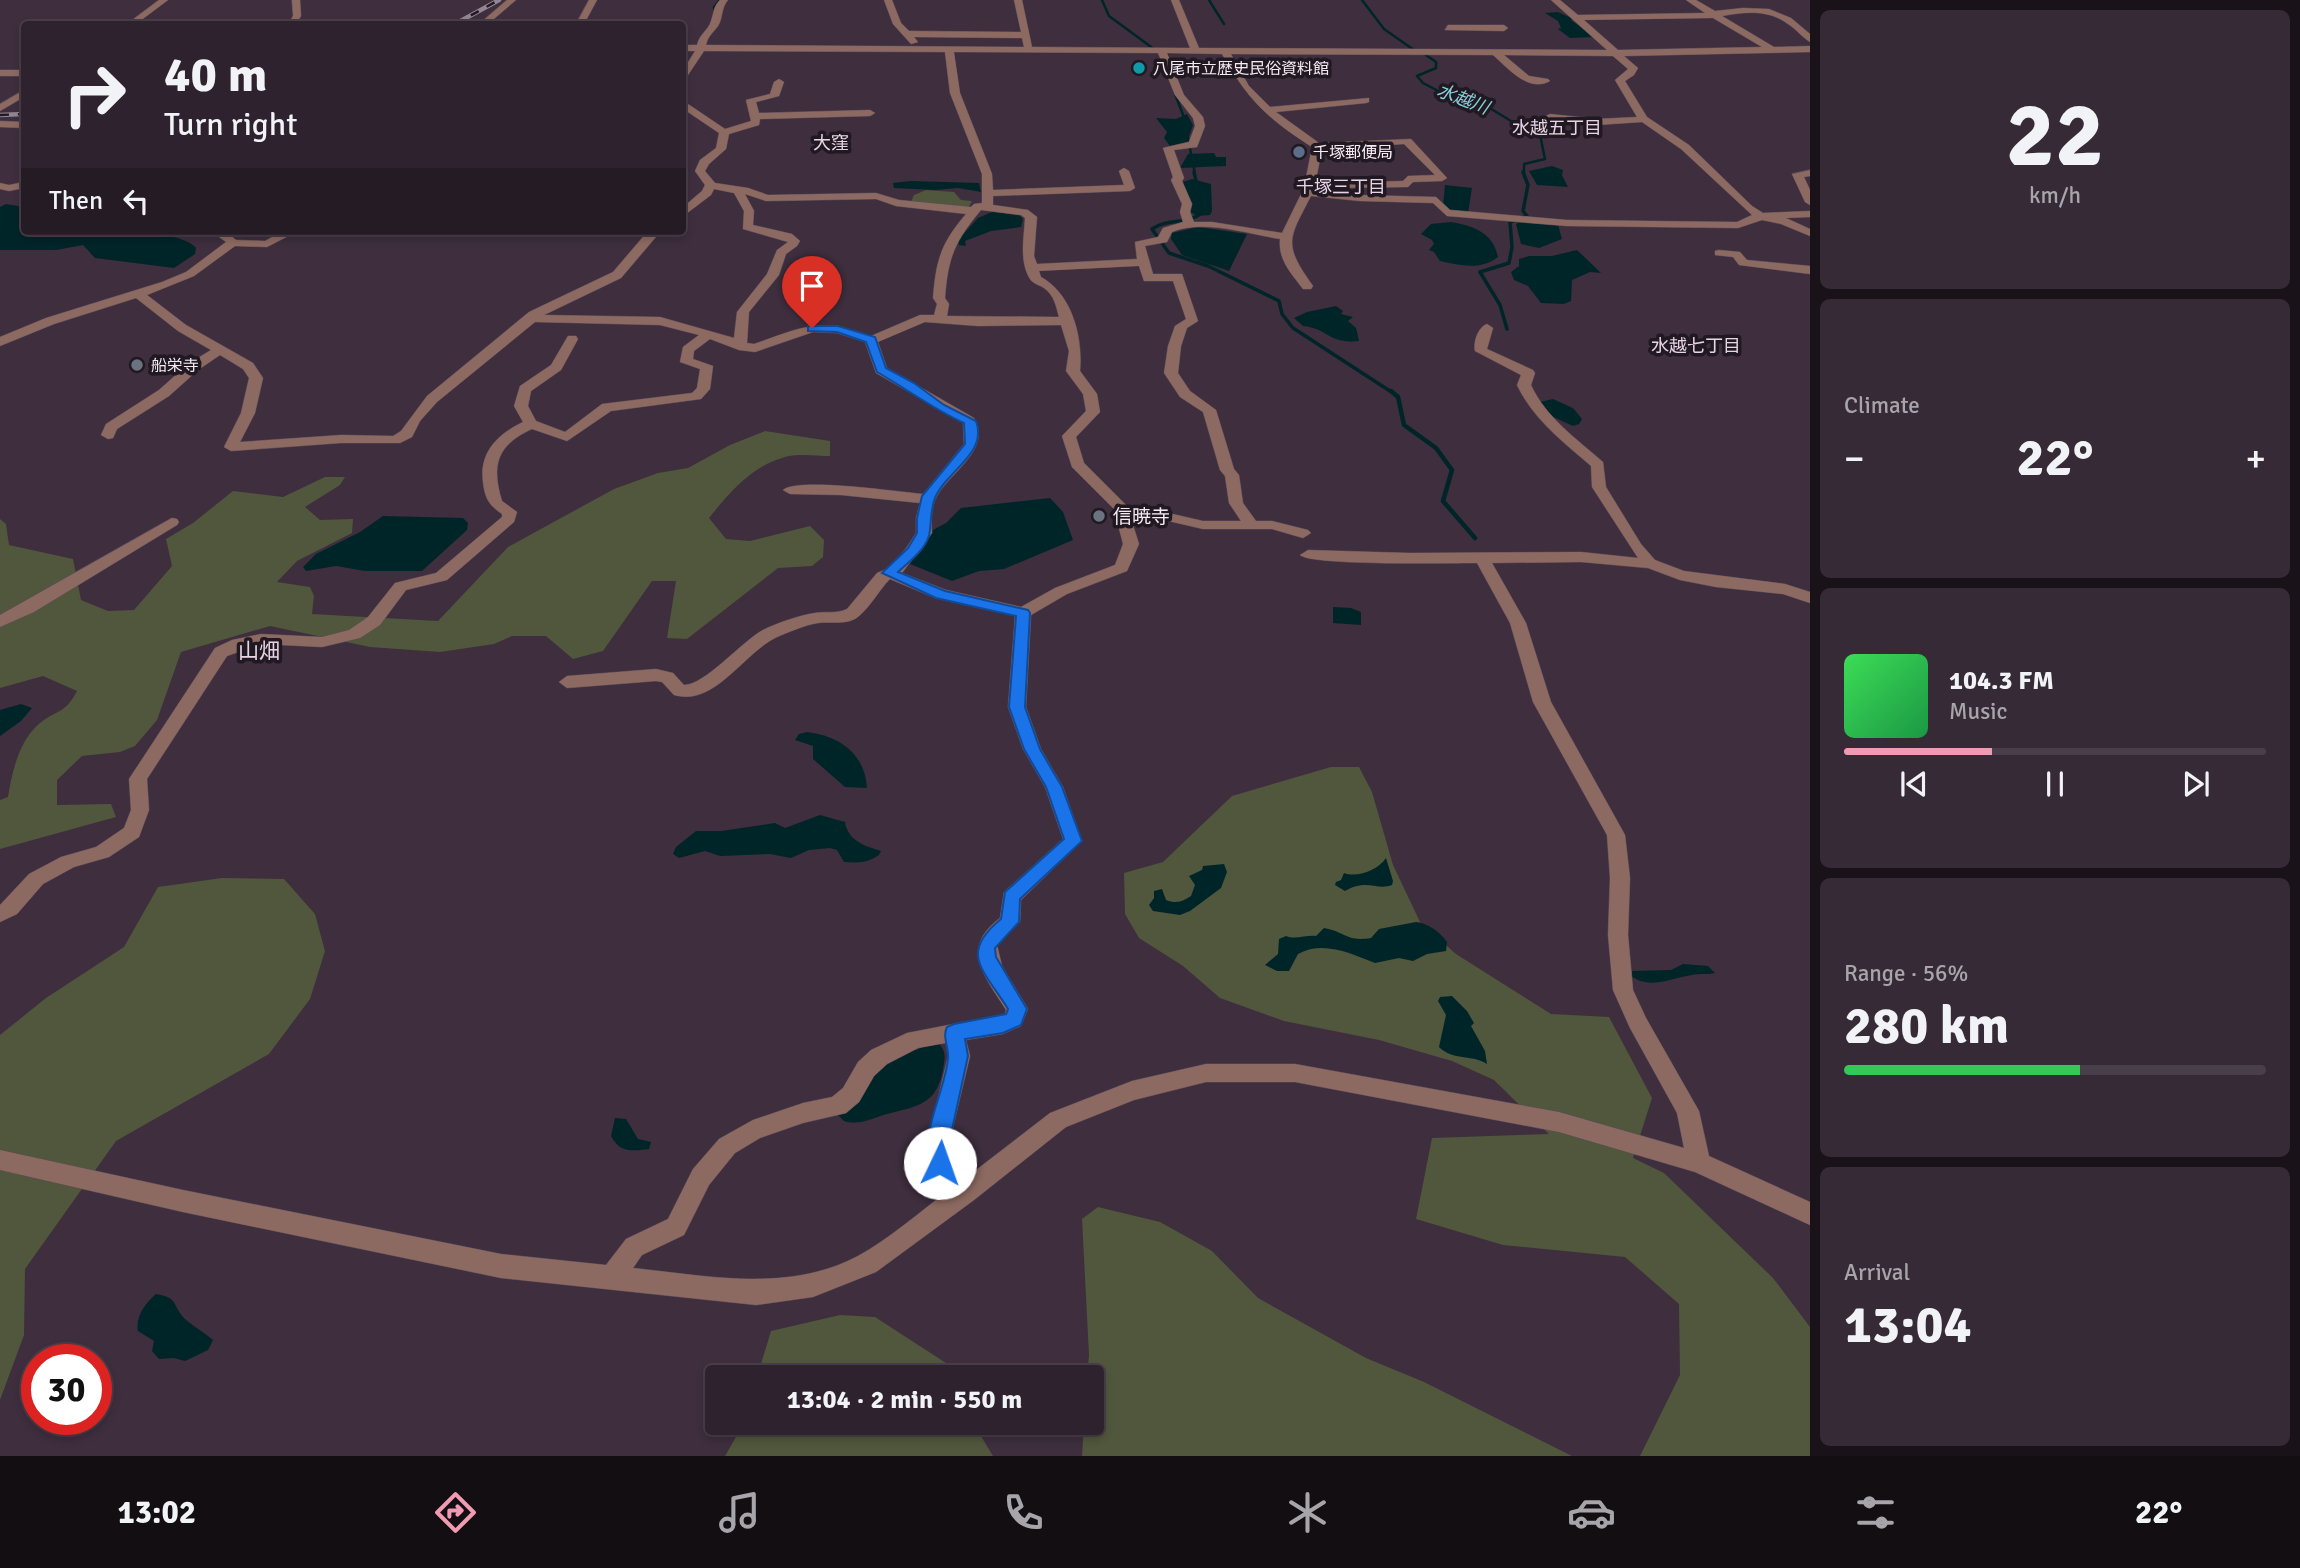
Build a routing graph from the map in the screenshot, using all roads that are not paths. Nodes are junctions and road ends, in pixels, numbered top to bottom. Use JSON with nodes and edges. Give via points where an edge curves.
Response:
{"nodes":[{"id":1,"x":164,"y":0,"type":"edge"},
{"id":2,"x":296,"y":0,"type":"edge"},
{"id":3,"x":512,"y":0,"type":"edge"},
{"id":4,"x":593,"y":0,"type":"edge"},
{"id":5,"x":724,"y":0,"type":"edge"},
{"id":6,"x":888,"y":0,"type":"edge"},
{"id":7,"x":1018,"y":0,"type":"edge"},
{"id":8,"x":1175,"y":0,"type":"edge"},
{"id":9,"x":1555,"y":0,"type":"edge"},
{"id":10,"x":1690,"y":0,"type":"edge"},
{"id":11,"x":1715,"y":14,"type":"junction"},
{"id":12,"x":1576,"y":18,"type":"junction"},
{"id":13,"x":135,"y":21,"type":"edge"},
{"id":14,"x":294,"y":21,"type":"edge"},
{"id":15,"x":486,"y":21,"type":"edge"},
{"id":16,"x":582,"y":21,"type":"edge"},
{"id":17,"x":1504,"y":28,"type":"dead end"},
{"id":18,"x":908,"y":34,"type":"junction"},
{"id":19,"x":1027,"y":35,"type":"junction"},
{"id":20,"x":1810,"y":39,"type":"edge"},
{"id":21,"x":686,"y":48,"type":"edge"},
{"id":22,"x":701,"y":48,"type":"junction"},
{"id":23,"x":1810,"y":49,"type":"edge"},
{"id":24,"x":1028,"y":50,"type":"junction"},
{"id":25,"x":1773,"y":50,"type":"junction"},
{"id":26,"x":937,"y":51,"type":"junction"},
{"id":27,"x":949,"y":51,"type":"junction"},
{"id":28,"x":1159,"y":51,"type":"junction"},
{"id":29,"x":1196,"y":51,"type":"junction"},
{"id":30,"x":1225,"y":51,"type":"junction"},
{"id":31,"x":1459,"y":52,"type":"junction"},
{"id":32,"x":1496,"y":52,"type":"junction"},
{"id":33,"x":1618,"y":53,"type":"junction"},
{"id":34,"x":0,"y":73,"type":"edge"},
{"id":35,"x":21,"y":73,"type":"edge"},
{"id":36,"x":686,"y":74,"type":"edge"},
{"id":37,"x":1545,"y":81,"type":"dead end"},
{"id":38,"x":779,"y":82,"type":"dead end"},
{"id":39,"x":21,"y":95,"type":"edge"},
{"id":40,"x":1366,"y":100,"type":"dead end"},
{"id":41,"x":686,"y":106,"type":"edge"},
{"id":42,"x":0,"y":108,"type":"edge"},
{"id":43,"x":1268,"y":110,"type":"junction"},
{"id":44,"x":870,"y":113,"type":"dead end"},
{"id":45,"x":755,"y":116,"type":"junction"},
{"id":46,"x":1644,"y":119,"type":"junction"},
{"id":47,"x":0,"y":124,"type":"edge"},
{"id":48,"x":1538,"y":124,"type":"dead end"},
{"id":49,"x":21,"y":125,"type":"edge"},
{"id":50,"x":724,"y":132,"type":"junction"},
{"id":51,"x":1317,"y":146,"type":"junction"},
{"id":52,"x":1124,"y":171,"type":"dead end"},
{"id":53,"x":1810,"y":173,"type":"edge"},
{"id":54,"x":0,"y":186,"type":"edge"},
{"id":55,"x":21,"y":186,"type":"edge"},
{"id":56,"x":710,"y":186,"type":"junction"},
{"id":57,"x":1309,"y":187,"type":"junction"},
{"id":58,"x":737,"y":189,"type":"junction"},
{"id":59,"x":1352,"y":192,"type":"junction"},
{"id":60,"x":987,"y":200,"type":"junction"},
{"id":61,"x":1810,"y":202,"type":"edge"},
{"id":62,"x":686,"y":211,"type":"edge"},
{"id":63,"x":973,"y":211,"type":"junction"},
{"id":64,"x":1810,"y":214,"type":"edge"},
{"id":65,"x":1761,"y":216,"type":"junction"},
{"id":66,"x":1189,"y":225,"type":"junction"},
{"id":67,"x":1810,"y":233,"type":"edge"},
{"id":68,"x":225,"y":235,"type":"edge"},
{"id":69,"x":284,"y":235,"type":"edge"},
{"id":70,"x":649,"y":235,"type":"edge"},
{"id":71,"x":1287,"y":237,"type":"junction"},
{"id":72,"x":1716,"y":242,"type":"junction"},
{"id":73,"x":232,"y":243,"type":"junction"},
{"id":74,"x":1144,"y":262,"type":"junction"},
{"id":75,"x":1032,"y":268,"type":"junction"},
{"id":76,"x":1810,"y":270,"type":"edge"},
{"id":77,"x":1307,"y":286,"type":"dead end"},
{"id":78,"x":138,"y":294,"type":"junction"},
{"id":79,"x":533,"y":316,"type":"junction"},
{"id":80,"x":940,"y":318,"type":"junction"},
{"id":81,"x":1066,"y":321,"type":"junction"},
{"id":82,"x":1488,"y":328,"type":"dead end"},
{"id":83,"x":708,"y":334,"type":"junction"},
{"id":84,"x":572,"y":339,"type":"dead end"},
{"id":85,"x":871,"y":340,"type":"junction"},
{"id":86,"x":0,"y":342,"type":"edge"},
{"id":87,"x":740,"y":346,"type":"junction"},
{"id":88,"x":219,"y":350,"type":"junction"},
{"id":89,"x":531,"y":424,"type":"junction"},
{"id":90,"x":108,"y":435,"type":"dead end"},
{"id":91,"x":790,"y":490,"type":"dead end"},
{"id":92,"x":928,"y":499,"type":"junction"},
{"id":93,"x":172,"y":522,"type":"dead end"},
{"id":94,"x":1126,"y":522,"type":"junction"},
{"id":95,"x":1251,"y":524,"type":"junction"},
{"id":96,"x":1303,"y":533,"type":"dead end"},
{"id":97,"x":1308,"y":555,"type":"dead end"},
{"id":98,"x":1482,"y":558,"type":"junction"},
{"id":99,"x":1650,"y":563,"type":"junction"},
{"id":100,"x":889,"y":573,"type":"junction"},
{"id":101,"x":1810,"y":598,"type":"edge"},
{"id":102,"x":1023,"y":613,"type":"junction"},
{"id":103,"x":0,"y":622,"type":"edge"},
{"id":104,"x":567,"y":682,"type":"dead end"},
{"id":105,"x":0,"y":914,"type":"edge"},
{"id":106,"x":954,"y":1032,"type":"junction"},
{"id":107,"x":0,"y":1160,"type":"edge"},
{"id":108,"x":1699,"y":1163,"type":"junction"},
{"id":109,"x":966,"y":1192,"type":"junction"},
{"id":110,"x":1810,"y":1214,"type":"edge"},
{"id":111,"x":612,"y":1278,"type":"junction"}],
"edges":[{"from":1,"to":13,"type":"street"},
{"from":2,"to":14,"type":"street"},
{"from":3,"to":15,"type":"street"},
{"from":4,"to":16,"type":"street"},
{"from":5,"to":22,"type":"street"},
{"from":6,"to":18,"type":"street","via":[[897,24]]},
{"from":7,"to":19,"type":"street"},
{"from":8,"to":29,"type":"street"},
{"from":9,"to":12,"type":"street"},
{"from":10,"to":11,"type":"street"},
{"from":11,"to":12,"type":"street"},
{"from":11,"to":20,"type":"street","via":[[1776,11]]},
{"from":11,"to":25,"type":"street"},
{"from":12,"to":33,"type":"street"},
{"from":17,"to":31,"type":"street","via":[[1446,24]]},
{"from":18,"to":19,"type":"street"},
{"from":18,"to":26,"type":"street","via":[[911,41]]},
{"from":19,"to":24,"type":"street"},
{"from":21,"to":22,"type":"street"},
{"from":22,"to":26,"type":"street"},
{"from":22,"to":36,"type":"street"},
{"from":23,"to":25,"type":"street"},
{"from":24,"to":27,"type":"street"},
{"from":24,"to":28,"type":"street"},
{"from":25,"to":33,"type":"street"},
{"from":26,"to":27,"type":"street"},
{"from":27,"to":60,"type":"street","via":[[955,93],[987,174]]},
{"from":28,"to":29,"type":"street"},
{"from":28,"to":66,"type":"street","via":[[1180,98],[1198,117],[1200,127],[1193,145],[1168,148]]},
{"from":29,"to":30,"type":"street"},
{"from":30,"to":31,"type":"street"},
{"from":30,"to":43,"type":"street","via":[[1245,87]]},
{"from":31,"to":32,"type":"street"},
{"from":32,"to":33,"type":"street"},
{"from":32,"to":37,"type":"street","via":[[1526,79]]},
{"from":33,"to":46,"type":"street","via":[[1633,68],[1620,80]]},
{"from":34,"to":35,"type":"street"},
{"from":38,"to":45,"type":"street","via":[[774,96],[751,100]]},
{"from":39,"to":42,"type":"street"},
{"from":40,"to":43,"type":"street"},
{"from":41,"to":50,"type":"street"},
{"from":43,"to":51,"type":"street"},
{"from":44,"to":45,"type":"street"},
{"from":45,"to":50,"type":"street","via":[[753,125]]},
{"from":46,"to":48,"type":"street","via":[[1597,122],[1550,117]]},
{"from":46,"to":65,"type":"street","via":[[1685,147]]},
{"from":47,"to":49,"type":"street"},
{"from":50,"to":56,"type":"street","via":[[721,149],[700,171]]},
{"from":51,"to":57,"type":"street"},
{"from":51,"to":59,"type":"street","via":[[1407,141],[1442,178],[1408,179],[1408,184]]},
{"from":52,"to":60,"type":"street","via":[[1130,188]]},
{"from":53,"to":61,"type":"street","via":[[1797,174]]},
{"from":54,"to":55,"type":"street"},
{"from":56,"to":58,"type":"street"},
{"from":56,"to":62,"type":"street"},
{"from":57,"to":59,"type":"street"},
{"from":57,"to":71,"type":"street"},
{"from":58,"to":63,"type":"street","via":[[755,190],[765,198],[876,196],[895,204]]},
{"from":58,"to":87,"type":"street","via":[[749,211],[747,227],[794,241],[781,252],[773,275],[743,312]]},
{"from":59,"to":72,"type":"street","via":[[1436,200],[1447,213]]},
{"from":60,"to":63,"type":"street"},
{"from":60,"to":75,"type":"street","via":[[1031,217],[1028,256]]},
{"from":63,"to":80,"type":"street","via":[[948,241],[942,257]]},
{"from":64,"to":65,"type":"street"},
{"from":65,"to":67,"type":"street"},
{"from":65,"to":72,"type":"street","via":[[1738,225]]},
{"from":66,"to":71,"type":"street"},
{"from":66,"to":74,"type":"street","via":[[1167,230],[1163,240],[1139,244]]},
{"from":68,"to":73,"type":"street"},
{"from":69,"to":73,"type":"street","via":[[267,244]]},
{"from":70,"to":79,"type":"street","via":[[615,276]]},
{"from":71,"to":77,"type":"street","via":[[1287,257]]},
{"from":72,"to":76,"type":"street","via":[[1743,263]]},
{"from":73,"to":78,"type":"street","via":[[190,274]]},
{"from":74,"to":75,"type":"street"},
{"from":74,"to":95,"type":"street","via":[[1148,278],[1178,277],[1193,314],[1192,321],[1181,326],[1171,373],[1185,394],[1209,410],[1232,475],[1236,503]]},
{"from":75,"to":81,"type":"street","via":[[1036,279],[1051,287],[1061,301]]},
{"from":78,"to":86,"type":"street"},
{"from":78,"to":88,"type":"street"},
{"from":79,"to":83,"type":"street","via":[[660,321]]},
{"from":79,"to":88,"type":"street","via":[[433,398],[412,421],[407,434],[395,440],[231,447],[248,413],[256,378],[247,366]]},
{"from":80,"to":81,"type":"street"},
{"from":80,"to":85,"type":"street","via":[[924,318]]},
{"from":81,"to":94,"type":"street","via":[[1076,351],[1073,371],[1090,394],[1093,412],[1069,436],[1077,464],[1121,508]]},
{"from":82,"to":99,"type":"street","via":[[1481,351],[1528,373],[1524,385],[1530,398],[1561,434],[1598,465],[1599,487]]},
{"from":83,"to":87,"type":"street"},
{"from":83,"to":89,"type":"street","via":[[688,351],[686,362],[706,366],[703,389],[696,396],[607,407],[566,437]]},
{"from":84,"to":89,"type":"street","via":[[555,367],[525,389],[522,406]]},
{"from":85,"to":87,"type":"street","via":[[838,329],[812,328],[769,345]]},
{"from":85,"to":92,"type":"street","via":[[881,370],[970,421],[971,445]]},
{"from":88,"to":90,"type":"street","via":[[111,427]]},
{"from":89,"to":105,"type":"street","via":[[494,447],[488,481],[495,503],[510,512],[509,519],[441,578],[401,586],[374,621],[354,634],[323,642],[261,639],[221,652],[138,779],[141,810],[132,832],[102,852],[68,862],[36,879]]},
{"from":91,"to":92,"type":"street","via":[[818,488]]},
{"from":92,"to":100,"type":"street","via":[[924,533],[914,550]]},
{"from":93,"to":103,"type":"street"},
{"from":94,"to":95,"type":"street","via":[[1164,516],[1203,525]]},
{"from":94,"to":102,"type":"street","via":[[1131,544],[1122,568],[1061,591]]},
{"from":95,"to":96,"type":"street"},
{"from":97,"to":98,"type":"street"},
{"from":98,"to":99,"type":"street","via":[[1591,557]]},
{"from":98,"to":108,"type":"street","via":[[1518,623],[1542,702],[1616,835],[1623,990],[1688,1111]]},
{"from":99,"to":101,"type":"street","via":[[1679,575],[1785,589]]},
{"from":100,"to":102,"type":"street","via":[[941,594]]},
{"from":100,"to":104,"type":"street","via":[[853,613],[815,618],[769,634],[694,691],[680,691],[667,677],[656,675]]},
{"from":102,"to":106,"type":"street","via":[[1017,707],[1073,841],[1011,897],[1010,922],[991,937],[986,948],[987,958],[1017,1009],[1014,1020]]},
{"from":106,"to":109,"type":"street","via":[[959,1056],[937,1148],[940,1163]]},
{"from":106,"to":111,"type":"street","via":[[915,1039],[879,1057],[838,1105],[753,1130],[727,1146],[701,1177],[676,1227],[634,1247]]},
{"from":107,"to":111,"type":"street","via":[[501,1266]]},
{"from":108,"to":109,"type":"street","via":[[1559,1122],[1295,1073],[1206,1073],[1132,1091],[1058,1120]]},
{"from":108,"to":110,"type":"street"},
{"from":109,"to":111,"type":"street","via":[[867,1264],[813,1285],[756,1293]]}]}
